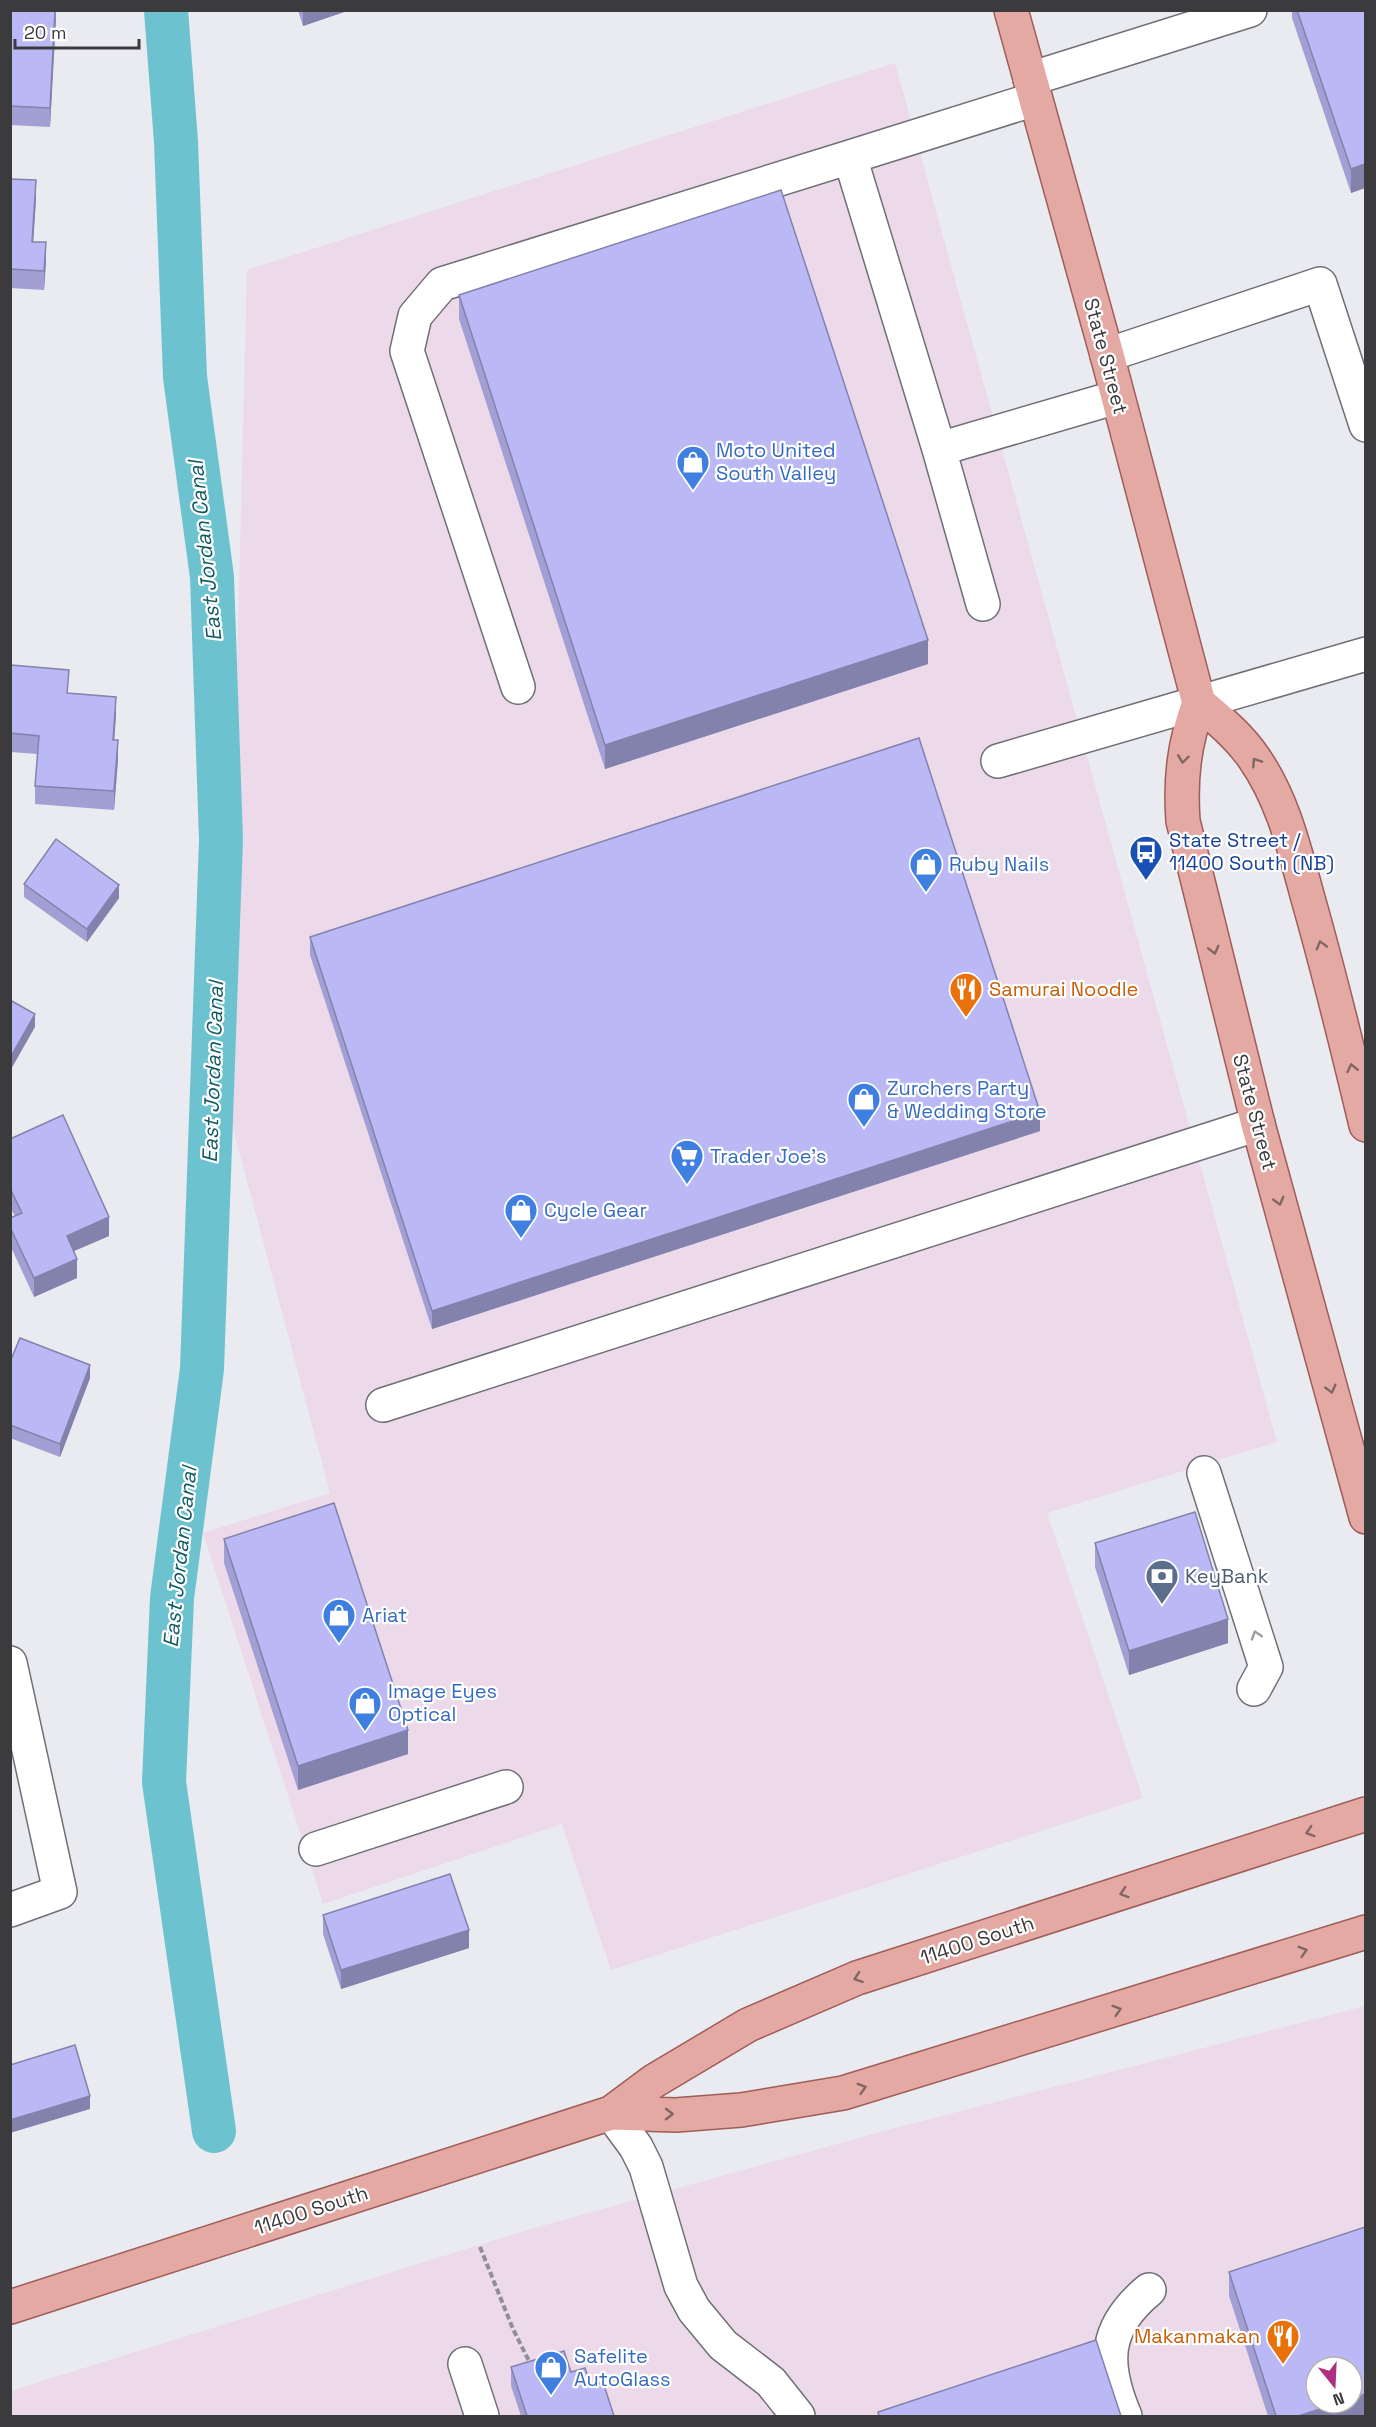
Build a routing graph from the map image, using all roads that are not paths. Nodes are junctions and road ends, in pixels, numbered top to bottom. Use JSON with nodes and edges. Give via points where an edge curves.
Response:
{"nodes":[{"id":1,"x":1011,"y":10,"type":"edge"},
{"id":2,"x":1250,"y":10,"type":"edge"},
{"id":3,"x":1032,"y":89,"type":"junction"},
{"id":4,"x":850,"y":156,"type":"junction"},
{"id":5,"x":1107,"y":355,"type":"junction"},
{"id":6,"x":1117,"y":397,"type":"junction"},
{"id":7,"x":1365,"y":425,"type":"edge"},
{"id":8,"x":939,"y":449,"type":"junction"},
{"id":9,"x":983,"y":604,"type":"dead end"},
{"id":10,"x":1365,"y":654,"type":"edge"},
{"id":11,"x":518,"y":687,"type":"dead end"},
{"id":12,"x":1198,"y":703,"type":"junction"},
{"id":13,"x":998,"y":761,"type":"dead end"},
{"id":14,"x":1258,"y":1124,"type":"junction"},
{"id":15,"x":1365,"y":1125,"type":"edge"},
{"id":16,"x":383,"y":1405,"type":"dead end"},
{"id":17,"x":1204,"y":1473,"type":"dead end"},
{"id":18,"x":1365,"y":1517,"type":"edge"},
{"id":19,"x":10,"y":1663,"type":"edge"},
{"id":20,"x":1254,"y":1689,"type":"dead end"},
{"id":21,"x":506,"y":1787,"type":"dead end"},
{"id":22,"x":1365,"y":1814,"type":"edge"},
{"id":23,"x":316,"y":1848,"type":"dead end"},
{"id":24,"x":10,"y":1910,"type":"edge"},
{"id":25,"x":1365,"y":1932,"type":"edge"},
{"id":26,"x":610,"y":2113,"type":"junction"},
{"id":27,"x":1149,"y":2289,"type":"dead end"},
{"id":28,"x":10,"y":2307,"type":"edge"},
{"id":29,"x":465,"y":2364,"type":"dead end"},
{"id":30,"x":482,"y":2416,"type":"edge"},
{"id":31,"x":798,"y":2416,"type":"edge"},
{"id":32,"x":1125,"y":2416,"type":"edge"}],
"edges":[{"from":1,"to":3,"type":"main road","name":"State Street"},
{"from":2,"to":3,"type":"lane"},
{"from":3,"to":4,"type":"lane"},
{"from":3,"to":5,"type":"main road","name":"State Street"},
{"from":4,"to":8,"type":"lane"},
{"from":4,"to":11,"type":"lane","via":[[442,284],[415,316],[407,351]]},
{"from":5,"to":6,"type":"main road","name":"State Street"},
{"from":5,"to":7,"type":"lane","via":[[1320,284]]},
{"from":6,"to":8,"type":"lane"},
{"from":6,"to":12,"type":"main road","name":"State Street"},
{"from":8,"to":9,"type":"lane"},
{"from":10,"to":12,"type":"lane"},
{"from":12,"to":13,"type":"lane"},
{"from":12,"to":14,"type":"main road","name":"State Street","one_way":true,"via":[[1183,756],[1183,821]]},
{"from":15,"to":12,"type":"main road","one_way":true,"via":[[1337,1001],[1288,827],[1253,757],[1228,728]]},
{"from":14,"to":16,"type":"lane"},
{"from":14,"to":18,"type":"main road","name":"State Street","one_way":true},
{"from":20,"to":17,"type":"lane","one_way":true,"via":[[1266,1667]]},
{"from":19,"to":24,"type":"lane","via":[[60,1892]]},
{"from":21,"to":23,"type":"lane"},
{"from":22,"to":26,"type":"main road","name":"11400 South","one_way":true,"via":[[813,1995],[701,2051]]},
{"from":26,"to":25,"type":"main road","name":"11400 South","one_way":true,"via":[[676,2115],[741,2110],[843,2093]]},
{"from":26,"to":28,"type":"main road","name":"11400 South"},
{"from":26,"to":31,"type":"lane","via":[[636,2147],[646,2168],[681,2286],[694,2310],[723,2345],[771,2382]]},
{"from":27,"to":32,"type":"lane","via":[[1121,2319],[1109,2356],[1110,2375]]},
{"from":29,"to":30,"type":"lane"}]}
